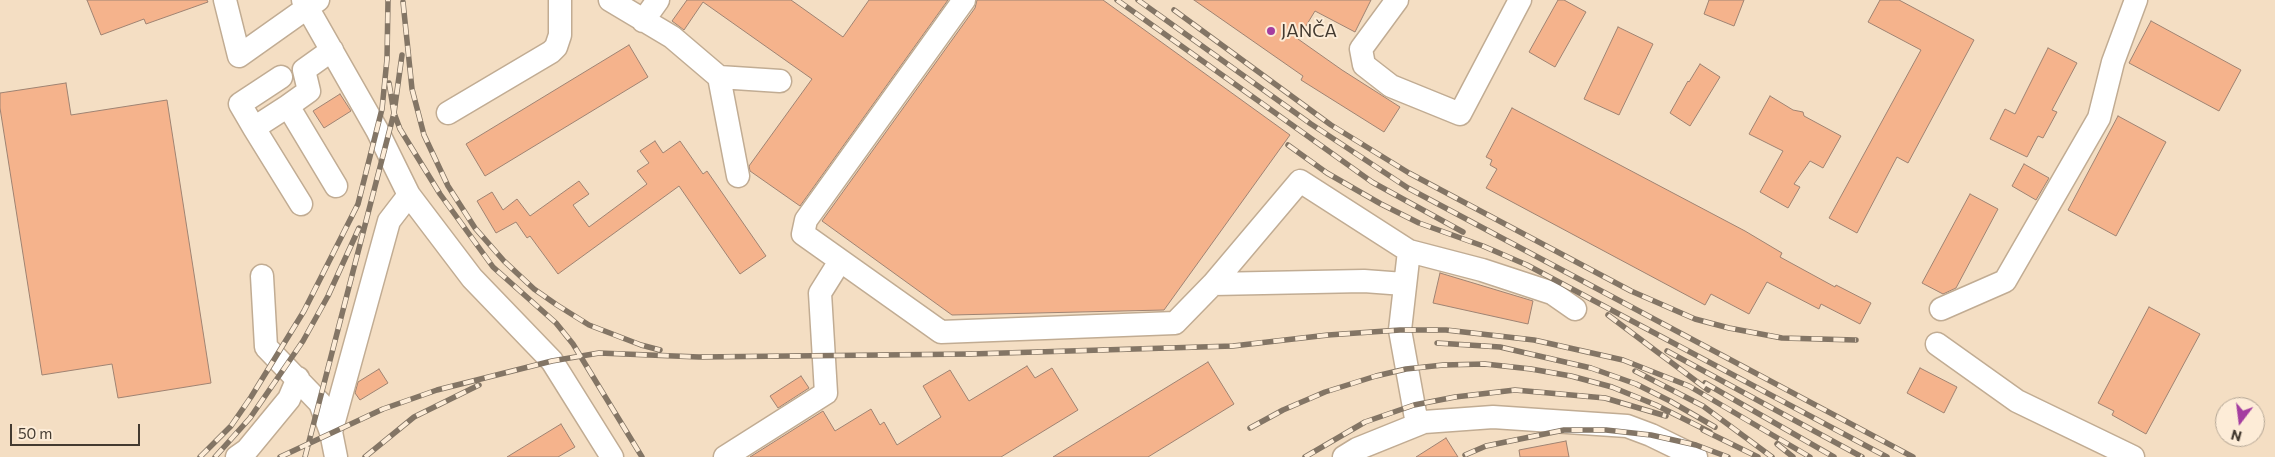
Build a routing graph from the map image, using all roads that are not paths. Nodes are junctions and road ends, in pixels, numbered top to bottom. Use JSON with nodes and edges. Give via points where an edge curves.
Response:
{"nodes":[{"id":1,"x":225,"y":0,"type":"edge"},
{"id":2,"x":560,"y":0,"type":"edge"},
{"id":3,"x":610,"y":0,"type":"edge"},
{"id":4,"x":658,"y":0,"type":"edge"},
{"id":5,"x":964,"y":0,"type":"edge"},
{"id":6,"x":1397,"y":0,"type":"edge"},
{"id":7,"x":1520,"y":0,"type":"edge"},
{"id":8,"x":2136,"y":0,"type":"edge"},
{"id":9,"x":310,"y":3,"type":"edge"},
{"id":10,"x":644,"y":21,"type":"junction"},
{"id":11,"x":332,"y":50,"type":"junction"},
{"id":12,"x":281,"y":77,"type":"dead end"},
{"id":13,"x":719,"y":77,"type":"junction"},
{"id":14,"x":780,"y":81,"type":"dead end"},
{"id":15,"x":288,"y":106,"type":"junction"},
{"id":16,"x":448,"y":113,"type":"dead end"},
{"id":17,"x":254,"y":128,"type":"junction"},
{"id":18,"x":738,"y":176,"type":"dead end"},
{"id":19,"x":336,"y":186,"type":"dead end"},
{"id":20,"x":409,"y":195,"type":"junction"},
{"id":21,"x":301,"y":204,"type":"dead end"},
{"id":22,"x":1409,"y":251,"type":"junction"},
{"id":23,"x":840,"y":261,"type":"junction"},
{"id":24,"x":262,"y":276,"type":"dead end"},
{"id":25,"x":1213,"y":284,"type":"junction"},
{"id":26,"x":1404,"y":284,"type":"junction"},
{"id":27,"x":1575,"y":309,"type":"dead end"},
{"id":28,"x":1941,"y":310,"type":"dead end"},
{"id":29,"x":1937,"y":344,"type":"dead end"},
{"id":30,"x":298,"y":378,"type":"junction"},
{"id":31,"x":1418,"y":424,"type":"junction"},
{"id":32,"x":330,"y":432,"type":"junction"},
{"id":33,"x":1351,"y":453,"type":"edge"},
{"id":34,"x":237,"y":457,"type":"edge"},
{"id":35,"x":336,"y":457,"type":"edge"},
{"id":36,"x":612,"y":457,"type":"edge"},
{"id":37,"x":725,"y":457,"type":"edge"},
{"id":38,"x":1696,"y":457,"type":"edge"},
{"id":39,"x":2133,"y":457,"type":"edge"}],
"edges":[{"from":1,"to":9,"type":"street","via":[[239,56]]},
{"from":2,"to":16,"type":"street","via":[[560,35],[556,47]]},
{"from":3,"to":10,"type":"street"},
{"from":4,"to":10,"type":"street"},
{"from":5,"to":23,"type":"street","via":[[806,220],[803,234]]},
{"from":6,"to":7,"type":"street","via":[[1361,49],[1364,64],[1391,86],[1460,114]]},
{"from":8,"to":28,"type":"street","via":[[2113,62],[2099,118],[2005,281]]},
{"from":9,"to":11,"type":"street"},
{"from":10,"to":13,"type":"street","via":[[672,37]]},
{"from":11,"to":15,"type":"street","via":[[304,70],[309,91]]},
{"from":11,"to":20,"type":"street"},
{"from":12,"to":17,"type":"street","via":[[240,104]]},
{"from":13,"to":14,"type":"street"},
{"from":13,"to":18,"type":"street"},
{"from":15,"to":17,"type":"street"},
{"from":15,"to":19,"type":"street"},
{"from":17,"to":21,"type":"street"},
{"from":20,"to":32,"type":"street","via":[[389,221]]},
{"from":20,"to":36,"type":"street","via":[[472,278],[552,360]]},
{"from":22,"to":25,"type":"street","via":[[1300,181]]},
{"from":22,"to":26,"type":"street"},
{"from":22,"to":27,"type":"street","via":[[1552,293]]},
{"from":23,"to":25,"type":"street","via":[[941,332],[1175,323]]},
{"from":23,"to":37,"type":"street","via":[[820,293],[826,393]]},
{"from":24,"to":30,"type":"street","via":[[266,347]]},
{"from":25,"to":26,"type":"street","via":[[1364,281]]},
{"from":26,"to":31,"type":"street","via":[[1400,330]]},
{"from":29,"to":39,"type":"street","via":[[2017,401]]},
{"from":30,"to":32,"type":"street","via":[[320,403]]},
{"from":30,"to":34,"type":"street","via":[[289,399],[247,450]]},
{"from":31,"to":33,"type":"street"},
{"from":31,"to":38,"type":"street","via":[[1493,417],[1627,426]]},
{"from":32,"to":35,"type":"street"}]}
